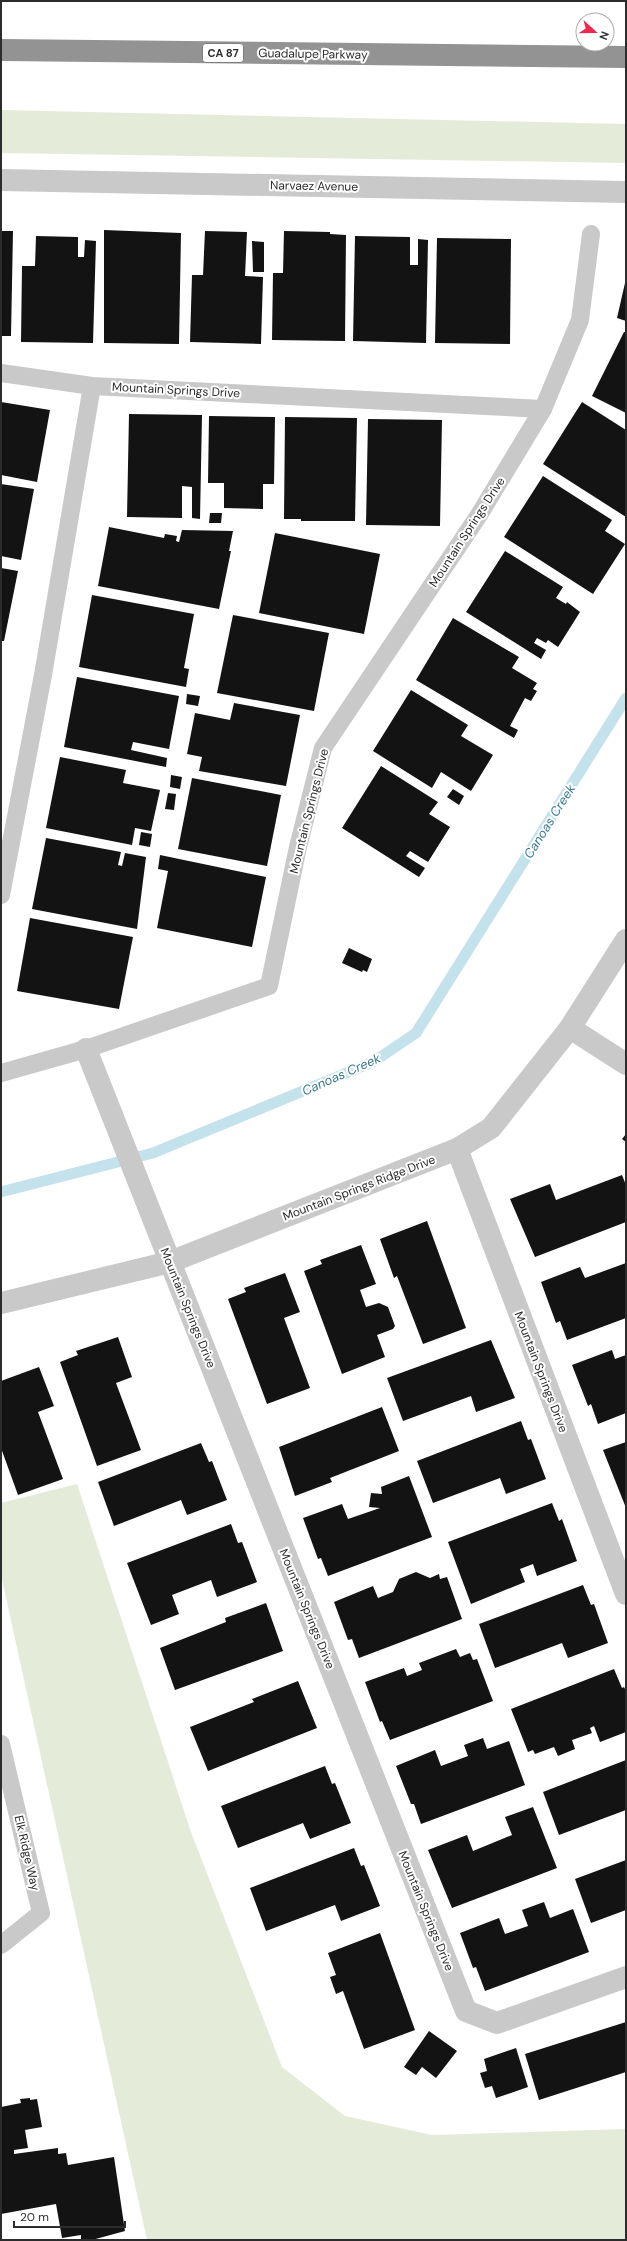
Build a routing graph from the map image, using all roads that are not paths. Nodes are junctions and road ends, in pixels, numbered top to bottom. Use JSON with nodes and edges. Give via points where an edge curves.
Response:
{"nodes":[{"id":1,"x":1,"y":50,"type":"edge"},
{"id":2,"x":626,"y":57,"type":"edge"},
{"id":3,"x":1,"y":180,"type":"edge"},
{"id":4,"x":626,"y":192,"type":"edge"},
{"id":5,"x":591,"y":234,"type":"dead end"},
{"id":6,"x":1,"y":373,"type":"edge"},
{"id":7,"x":92,"y":386,"type":"junction"},
{"id":8,"x":543,"y":409,"type":"junction"},
{"id":9,"x":1,"y":895,"type":"edge"},
{"id":10,"x":626,"y":940,"type":"edge"},
{"id":11,"x":570,"y":1028,"type":"junction"},
{"id":12,"x":86,"y":1049,"type":"junction"},
{"id":13,"x":626,"y":1064,"type":"edge"},
{"id":14,"x":1,"y":1074,"type":"edge"},
{"id":15,"x":457,"y":1149,"type":"junction"},
{"id":16,"x":170,"y":1262,"type":"junction"},
{"id":17,"x":1,"y":1303,"type":"edge"},
{"id":18,"x":626,"y":1594,"type":"edge"},
{"id":19,"x":1,"y":1744,"type":"edge"},
{"id":20,"x":1,"y":1945,"type":"edge"},
{"id":21,"x":626,"y":1976,"type":"edge"}],
"edges":[{"from":1,"to":2,"type":"highway","name":"Guadalupe Parkway","number":"CA 87"},
{"from":3,"to":4,"type":"street","name":"Narvaez Avenue"},
{"from":5,"to":8,"type":"lane","name":"Mountain Springs Drive","via":[[580,320]]},
{"from":6,"to":7,"type":"lane","name":"Mountain Springs Drive"},
{"from":7,"to":8,"type":"lane","name":"Mountain Springs Drive"},
{"from":7,"to":9,"type":"lane","via":[[43,675]]},
{"from":8,"to":12,"type":"lane","name":"Mountain Springs Drive","via":[[479,515],[323,748],[298,847],[269,986]]},
{"from":10,"to":11,"type":"street","name":"Mountain Springs Ridge Drive"},
{"from":11,"to":13,"type":"street"},
{"from":11,"to":15,"type":"street","name":"Mountain Springs Ridge Drive","via":[[491,1128]]},
{"from":12,"to":14,"type":"lane","name":"Mountain Springs Drive"},
{"from":12,"to":16,"type":"street","name":"Mountain Springs Drive"},
{"from":15,"to":16,"type":"street","name":"Mountain Springs Ridge Drive"},
{"from":15,"to":18,"type":"street","name":"Mountain Springs Drive"},
{"from":16,"to":17,"type":"street","name":"Mountain Springs Ridge Drive"},
{"from":16,"to":21,"type":"street","name":"Mountain Springs Drive","via":[[466,2011],[497,2023]]},
{"from":19,"to":20,"type":"lane","name":"Elk Ridge Way","via":[[40,1913]]}]}
